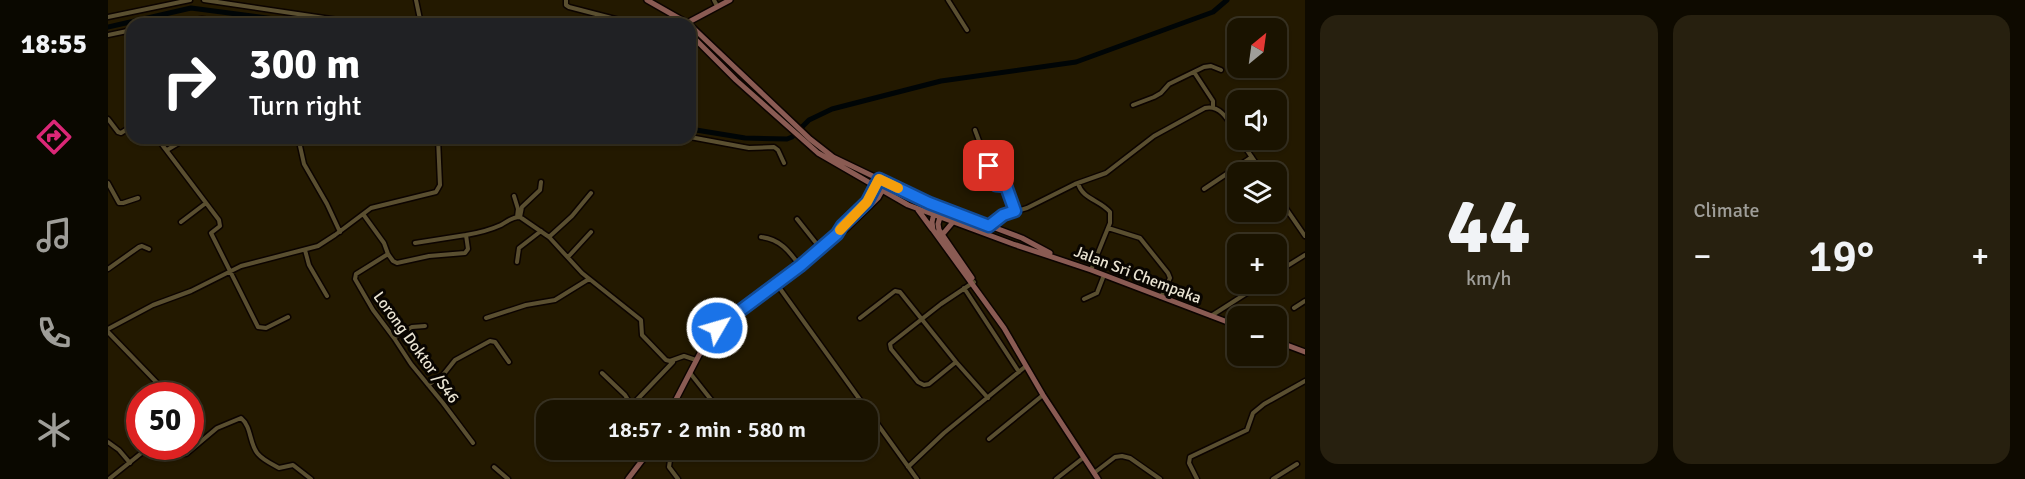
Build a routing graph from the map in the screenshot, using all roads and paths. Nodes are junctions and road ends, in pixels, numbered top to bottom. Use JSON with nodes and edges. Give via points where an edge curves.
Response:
{"nodes":[{"id":1,"x":190,"y":0,"type":"edge"},
{"id":2,"x":204,"y":0,"type":"edge"},
{"id":3,"x":243,"y":0,"type":"edge"},
{"id":4,"x":416,"y":0,"type":"edge"},
{"id":5,"x":566,"y":0,"type":"edge"},
{"id":6,"x":647,"y":0,"type":"edge"},
{"id":7,"x":730,"y":0,"type":"edge"},
{"id":8,"x":948,"y":0,"type":"edge"},
{"id":9,"x":716,"y":3,"type":"edge"},
{"id":10,"x":243,"y":7,"type":"junction"},
{"id":11,"x":599,"y":15,"type":"junction"},
{"id":12,"x":108,"y":17,"type":"edge"},
{"id":13,"x":322,"y":18,"type":"edge"},
{"id":14,"x":420,"y":18,"type":"edge"},
{"id":15,"x":598,"y":18,"type":"edge"},
{"id":16,"x":610,"y":18,"type":"edge"},
{"id":17,"x":678,"y":18,"type":"edge"},
{"id":18,"x":695,"y":18,"type":"edge"},
{"id":19,"x":967,"y":30,"type":"dead end"},
{"id":20,"x":126,"y":31,"type":"edge"},
{"id":21,"x":696,"y":34,"type":"edge"},
{"id":22,"x":108,"y":35,"type":"edge"},
{"id":23,"x":696,"y":40,"type":"edge"},
{"id":24,"x":1221,"y":70,"type":"dead end"},
{"id":25,"x":1194,"y":72,"type":"junction"},
{"id":26,"x":1133,"y":105,"type":"dead end"},
{"id":27,"x":1213,"y":107,"type":"junction"},
{"id":28,"x":108,"y":118,"type":"edge"},
{"id":29,"x":1227,"y":121,"type":"edge"},
{"id":30,"x":789,"y":123,"type":"junction"},
{"id":31,"x":126,"y":130,"type":"edge"},
{"id":32,"x":975,"y":130,"type":"dead end"},
{"id":33,"x":696,"y":138,"type":"edge"},
{"id":34,"x":805,"y":140,"type":"junction"},
{"id":35,"x":162,"y":144,"type":"edge"},
{"id":36,"x":177,"y":144,"type":"edge"},
{"id":37,"x":438,"y":144,"type":"edge"},
{"id":38,"x":300,"y":146,"type":"dead end"},
{"id":39,"x":167,"y":150,"type":"junction"},
{"id":40,"x":1247,"y":150,"type":"edge"},
{"id":41,"x":1252,"y":157,"type":"junction"},
{"id":42,"x":1255,"y":162,"type":"edge"},
{"id":43,"x":784,"y":163,"type":"dead end"},
{"id":44,"x":879,"y":179,"type":"junction"},
{"id":45,"x":541,"y":182,"type":"dead end"},
{"id":46,"x":108,"y":183,"type":"edge"},
{"id":47,"x":887,"y":183,"type":"junction"},
{"id":48,"x":1078,"y":183,"type":"junction"},
{"id":49,"x":876,"y":186,"type":"junction"},
{"id":50,"x":1204,"y":189,"type":"dead end"},
{"id":51,"x":882,"y":190,"type":"junction"},
{"id":52,"x":591,"y":193,"type":"dead end"},
{"id":53,"x":514,"y":196,"type":"dead end"},
{"id":54,"x":138,"y":198,"type":"dead end"},
{"id":55,"x":206,"y":203,"type":"junction"},
{"id":56,"x":916,"y":208,"type":"junction"},
{"id":57,"x":940,"y":208,"type":"junction"},
{"id":58,"x":1287,"y":210,"type":"edge"},
{"id":59,"x":1015,"y":211,"type":"junction"},
{"id":60,"x":363,"y":214,"type":"junction"},
{"id":61,"x":933,"y":215,"type":"junction"},
{"id":62,"x":518,"y":217,"type":"junction"},
{"id":63,"x":940,"y":217,"type":"junction"},
{"id":64,"x":797,"y":219,"type":"dead end"},
{"id":65,"x":181,"y":222,"type":"dead end"},
{"id":66,"x":953,"y":222,"type":"junction"},
{"id":67,"x":989,"y":226,"type":"junction"},
{"id":68,"x":1108,"y":228,"type":"junction"},
{"id":69,"x":933,"y":230,"type":"junction"},
{"id":70,"x":541,"y":231,"type":"junction"},
{"id":71,"x":340,"y":232,"type":"junction"},
{"id":72,"x":591,"y":232,"type":"dead end"},
{"id":73,"x":837,"y":234,"type":"junction"},
{"id":74,"x":466,"y":235,"type":"junction"},
{"id":75,"x":942,"y":235,"type":"junction"},
{"id":76,"x":1305,"y":236,"type":"edge"},
{"id":77,"x":549,"y":237,"type":"junction"},
{"id":78,"x":761,"y":237,"type":"dead end"},
{"id":79,"x":415,"y":243,"type":"dead end"},
{"id":80,"x":820,"y":248,"type":"junction"},
{"id":81,"x":149,"y":249,"type":"dead end"},
{"id":82,"x":305,"y":250,"type":"junction"},
{"id":83,"x":388,"y":254,"type":"junction"},
{"id":84,"x":1305,"y":255,"type":"edge"},
{"id":85,"x":568,"y":257,"type":"junction"},
{"id":86,"x":1062,"y":259,"type":"junction"},
{"id":87,"x":517,"y":262,"type":"dead end"},
{"id":88,"x":800,"y":266,"type":"junction"},
{"id":89,"x":1287,"y":266,"type":"edge"},
{"id":90,"x":108,"y":269,"type":"edge"},
{"id":91,"x":1091,"y":270,"type":"junction"},
{"id":92,"x":231,"y":271,"type":"junction"},
{"id":93,"x":1104,"y":275,"type":"junction"},
{"id":94,"x":589,"y":279,"type":"junction"},
{"id":95,"x":973,"y":283,"type":"junction"},
{"id":96,"x":776,"y":284,"type":"junction"},
{"id":97,"x":964,"y":288,"type":"junction"},
{"id":98,"x":1245,"y":294,"type":"edge"},
{"id":99,"x":327,"y":296,"type":"dead end"},
{"id":100,"x":1161,"y":297,"type":"junction"},
{"id":101,"x":1084,"y":298,"type":"dead end"},
{"id":102,"x":1305,"y":301,"type":"edge"},
{"id":103,"x":988,"y":304,"type":"junction"},
{"id":104,"x":1294,"y":308,"type":"dead end"},
{"id":105,"x":979,"y":310,"type":"junction"},
{"id":106,"x":1211,"y":316,"type":"junction"},
{"id":107,"x":288,"y":317,"type":"dead end"},
{"id":108,"x":486,"y":318,"type":"dead end"},
{"id":109,"x":860,"y":318,"type":"dead end"},
{"id":110,"x":998,"y":318,"type":"junction"},
{"id":111,"x":922,"y":319,"type":"junction"},
{"id":112,"x":1227,"y":322,"type":"edge"},
{"id":113,"x":989,"y":325,"type":"junction"},
{"id":114,"x":425,"y":326,"type":"dead end"},
{"id":115,"x":108,"y":331,"type":"edge"},
{"id":116,"x":394,"y":338,"type":"junction"},
{"id":117,"x":1287,"y":345,"type":"edge"},
{"id":118,"x":1305,"y":352,"type":"edge"},
{"id":119,"x":675,"y":359,"type":"junction"},
{"id":120,"x":696,"y":360,"type":"junction"},
{"id":121,"x":509,"y":362,"type":"dead end"},
{"id":122,"x":956,"y":362,"type":"junction"},
{"id":123,"x":1027,"y":365,"type":"junction"},
{"id":124,"x":690,"y":372,"type":"junction"},
{"id":125,"x":1019,"y":372,"type":"junction"},
{"id":126,"x":602,"y":373,"type":"dead end"},
{"id":127,"x":1305,"y":381,"type":"edge"},
{"id":128,"x":156,"y":382,"type":"edge"},
{"id":129,"x":428,"y":386,"type":"junction"},
{"id":130,"x":1043,"y":395,"type":"junction"},
{"id":131,"x":988,"y":398,"type":"junction"},
{"id":132,"x":628,"y":400,"type":"edge"},
{"id":133,"x":637,"y":400,"type":"edge"},
{"id":134,"x":676,"y":400,"type":"edge"},
{"id":135,"x":712,"y":400,"type":"edge"},
{"id":136,"x":204,"y":439,"type":"edge"},
{"id":137,"x":989,"y":439,"type":"dead end"},
{"id":138,"x":108,"y":442,"type":"edge"},
{"id":139,"x":472,"y":443,"type":"dead end"},
{"id":140,"x":1083,"y":458,"type":"junction"},
{"id":141,"x":134,"y":460,"type":"edge"},
{"id":142,"x":642,"y":460,"type":"edge"},
{"id":143,"x":670,"y":460,"type":"edge"},
{"id":144,"x":130,"y":463,"type":"junction"},
{"id":145,"x":1297,"y":464,"type":"dead end"},
{"id":146,"x":494,"y":467,"type":"dead end"},
{"id":147,"x":909,"y":467,"type":"junction"},
{"id":148,"x":1094,"y":473,"type":"junction"},
{"id":149,"x":109,"y":479,"type":"edge"},
{"id":150,"x":310,"y":479,"type":"edge"},
{"id":151,"x":508,"y":479,"type":"edge"},
{"id":152,"x":628,"y":479,"type":"edge"},
{"id":153,"x":678,"y":479,"type":"edge"},
{"id":154,"x":917,"y":479,"type":"edge"},
{"id":155,"x":1056,"y":479,"type":"edge"},
{"id":156,"x":1098,"y":479,"type":"edge"},
{"id":157,"x":1160,"y":479,"type":"edge"},
{"id":158,"x":1197,"y":479,"type":"edge"},
{"id":159,"x":1273,"y":479,"type":"edge"}],
"edges":[{"from":1,"to":12,"type":"street"},
{"from":2,"to":10,"type":"street"},
{"from":3,"to":10,"type":"street"},
{"from":4,"to":14,"type":"street"},
{"from":5,"to":11,"type":"street","via":[[569,7]]},
{"from":6,"to":17,"type":"main road"},
{"from":7,"to":9,"type":"main road"},
{"from":8,"to":19,"type":"street"},
{"from":9,"to":18,"type":"main road"},
{"from":10,"to":13,"type":"street"},
{"from":11,"to":15,"type":"street"},
{"from":11,"to":16,"type":"street"},
{"from":20,"to":22,"type":"street"},
{"from":21,"to":30,"type":"main road"},
{"from":23,"to":30,"type":"main road","via":[[736,80]]},
{"from":24,"to":25,"type":"street","via":[[1208,66]]},
{"from":25,"to":26,"type":"street"},
{"from":25,"to":27,"type":"street"},
{"from":27,"to":29,"type":"street"},
{"from":27,"to":48,"type":"street","via":[[1154,136],[1106,173]]},
{"from":28,"to":31,"type":"street","via":[[118,132]]},
{"from":30,"to":34,"type":"main road"},
{"from":32,"to":59,"type":"street","via":[[995,184],[1005,185]]},
{"from":33,"to":43,"type":"street","via":[[749,148],[774,147]]},
{"from":34,"to":44,"type":"main road"},
{"from":34,"to":49,"type":"main road","via":[[830,161]]},
{"from":35,"to":39,"type":"street"},
{"from":36,"to":39,"type":"street"},
{"from":37,"to":60,"type":"street","via":[[440,185],[436,192],[379,205]]},
{"from":38,"to":71,"type":"street","via":[[304,164]]},
{"from":39,"to":55,"type":"street"},
{"from":40,"to":41,"type":"street"},
{"from":41,"to":42,"type":"street"},
{"from":41,"to":50,"type":"street"},
{"from":44,"to":47,"type":"main road"},
{"from":44,"to":49,"type":"main road"},
{"from":45,"to":62,"type":"street","via":[[540,190],[522,207]]},
{"from":46,"to":54,"type":"street","via":[[119,202]]},
{"from":47,"to":51,"type":"main road"},
{"from":47,"to":57,"type":"main road"},
{"from":48,"to":59,"type":"street"},
{"from":48,"to":68,"type":"street","via":[[1083,194],[1110,212]]},
{"from":49,"to":51,"type":"main road"},
{"from":49,"to":73,"type":"main road","via":[[867,202]]},
{"from":51,"to":56,"type":"main road"},
{"from":51,"to":73,"type":"main road"},
{"from":52,"to":77,"type":"street"},
{"from":53,"to":62,"type":"street"},
{"from":55,"to":65,"type":"street"},
{"from":55,"to":92,"type":"street","via":[[220,223],[211,233]]},
{"from":56,"to":61,"type":"main road"},
{"from":56,"to":69,"type":"main road"},
{"from":57,"to":61,"type":"main road"},
{"from":57,"to":63,"type":"main road"},
{"from":57,"to":67,"type":"main road"},
{"from":58,"to":76,"type":"street"},
{"from":59,"to":67,"type":"street"},
{"from":60,"to":71,"type":"street"},
{"from":60,"to":83,"type":"street"},
{"from":61,"to":63,"type":"main road"},
{"from":61,"to":69,"type":"main road"},
{"from":62,"to":70,"type":"street"},
{"from":62,"to":74,"type":"street"},
{"from":63,"to":66,"type":"main road"},
{"from":63,"to":75,"type":"main road"},
{"from":64,"to":80,"type":"street"},
{"from":66,"to":75,"type":"main road"},
{"from":66,"to":86,"type":"main road"},
{"from":67,"to":86,"type":"main road"},
{"from":68,"to":91,"type":"street"},
{"from":68,"to":100,"type":"street","via":[[1140,238],[1168,273],[1170,278]]},
{"from":69,"to":95,"type":"main road"},
{"from":70,"to":77,"type":"street"},
{"from":70,"to":87,"type":"street","via":[[519,249]]},
{"from":71,"to":82,"type":"street"},
{"from":72,"to":85,"type":"street"},
{"from":73,"to":80,"type":"main road"},
{"from":74,"to":79,"type":"street"},
{"from":74,"to":83,"type":"street","via":[[465,253],[397,263]]},
{"from":75,"to":95,"type":"main road"},
{"from":77,"to":85,"type":"street"},
{"from":78,"to":88,"type":"street","via":[[776,240],[787,248]]},
{"from":80,"to":88,"type":"main road"},
{"from":81,"to":90,"type":"street","via":[[139,247]]},
{"from":82,"to":92,"type":"street"},
{"from":82,"to":99,"type":"street"},
{"from":83,"to":116,"type":"street","name":"Lorong Doktor /S46","via":[[354,278]]},
{"from":84,"to":89,"type":"street"},
{"from":85,"to":94,"type":"street"},
{"from":86,"to":91,"type":"main road","name":"Jalan Sri Chempaka"},
{"from":88,"to":96,"type":"main road"},
{"from":91,"to":93,"type":"main road","name":"Jalan Sri Chempaka"},
{"from":92,"to":107,"type":"street","via":[[258,327],[266,328]]},
{"from":92,"to":115,"type":"street","via":[[153,305]]},
{"from":93,"to":100,"type":"main road","name":"Jalan Sri Chempaka"},
{"from":93,"to":101,"type":"street","via":[[1097,293]]},
{"from":94,"to":108,"type":"street","via":[[555,300]]},
{"from":94,"to":119,"type":"street","via":[[641,320],[642,335],[666,360]]},
{"from":95,"to":97,"type":"street"},
{"from":95,"to":103,"type":"main road"},
{"from":96,"to":120,"type":"main road","via":[[717,328]]},
{"from":96,"to":147,"type":"street"},
{"from":97,"to":105,"type":"street"},
{"from":97,"to":111,"type":"street"},
{"from":98,"to":106,"type":"street"},
{"from":100,"to":106,"type":"main road","name":"Jalan Sri Chempaka"},
{"from":102,"to":104,"type":"street"},
{"from":103,"to":105,"type":"street"},
{"from":103,"to":110,"type":"main road"},
{"from":105,"to":113,"type":"street"},
{"from":106,"to":112,"type":"main road","name":"Jalan Sri Chempaka"},
{"from":109,"to":111,"type":"street","via":[[898,291]]},
{"from":110,"to":113,"type":"street"},
{"from":110,"to":123,"type":"main road"},
{"from":111,"to":122,"type":"street"},
{"from":111,"to":122,"type":"street","via":[[892,341],[891,349],[924,385]]},
{"from":113,"to":125,"type":"street"},
{"from":114,"to":116,"type":"street","via":[[412,327]]},
{"from":115,"to":128,"type":"street"},
{"from":116,"to":129,"type":"street","name":"Lorong Doktor /S46"},
{"from":117,"to":118,"type":"main road"},
{"from":119,"to":120,"type":"street","via":[[684,356]]},
{"from":119,"to":133,"type":"street"},
{"from":120,"to":124,"type":"main road"},
{"from":121,"to":129,"type":"street","via":[[495,342],[490,341],[455,360]]},
{"from":122,"to":131,"type":"street"},
{"from":123,"to":125,"type":"street"},
{"from":123,"to":130,"type":"main road"},
{"from":124,"to":134,"type":"main road"},
{"from":124,"to":135,"type":"street"},
{"from":125,"to":131,"type":"street"},
{"from":126,"to":132,"type":"street"},
{"from":127,"to":158,"type":"street","via":[[1252,413],[1247,430],[1190,457]]},
{"from":129,"to":139,"type":"street","name":"Lorong Doktor /S46"},
{"from":130,"to":137,"type":"street"},
{"from":130,"to":140,"type":"main road"},
{"from":131,"to":147,"type":"street"},
{"from":136,"to":150,"type":"street","via":[[241,418],[259,455],[279,468],[293,465]]},
{"from":138,"to":144,"type":"street"},
{"from":140,"to":148,"type":"main road"},
{"from":140,"to":155,"type":"street"},
{"from":141,"to":144,"type":"street"},
{"from":142,"to":152,"type":"main road"},
{"from":143,"to":153,"type":"street","via":[[669,467]]},
{"from":144,"to":149,"type":"street"},
{"from":145,"to":159,"type":"street"},
{"from":146,"to":151,"type":"street"},
{"from":147,"to":154,"type":"street"},
{"from":148,"to":156,"type":"main road"},
{"from":148,"to":157,"type":"street","via":[[1122,456]]}]}
